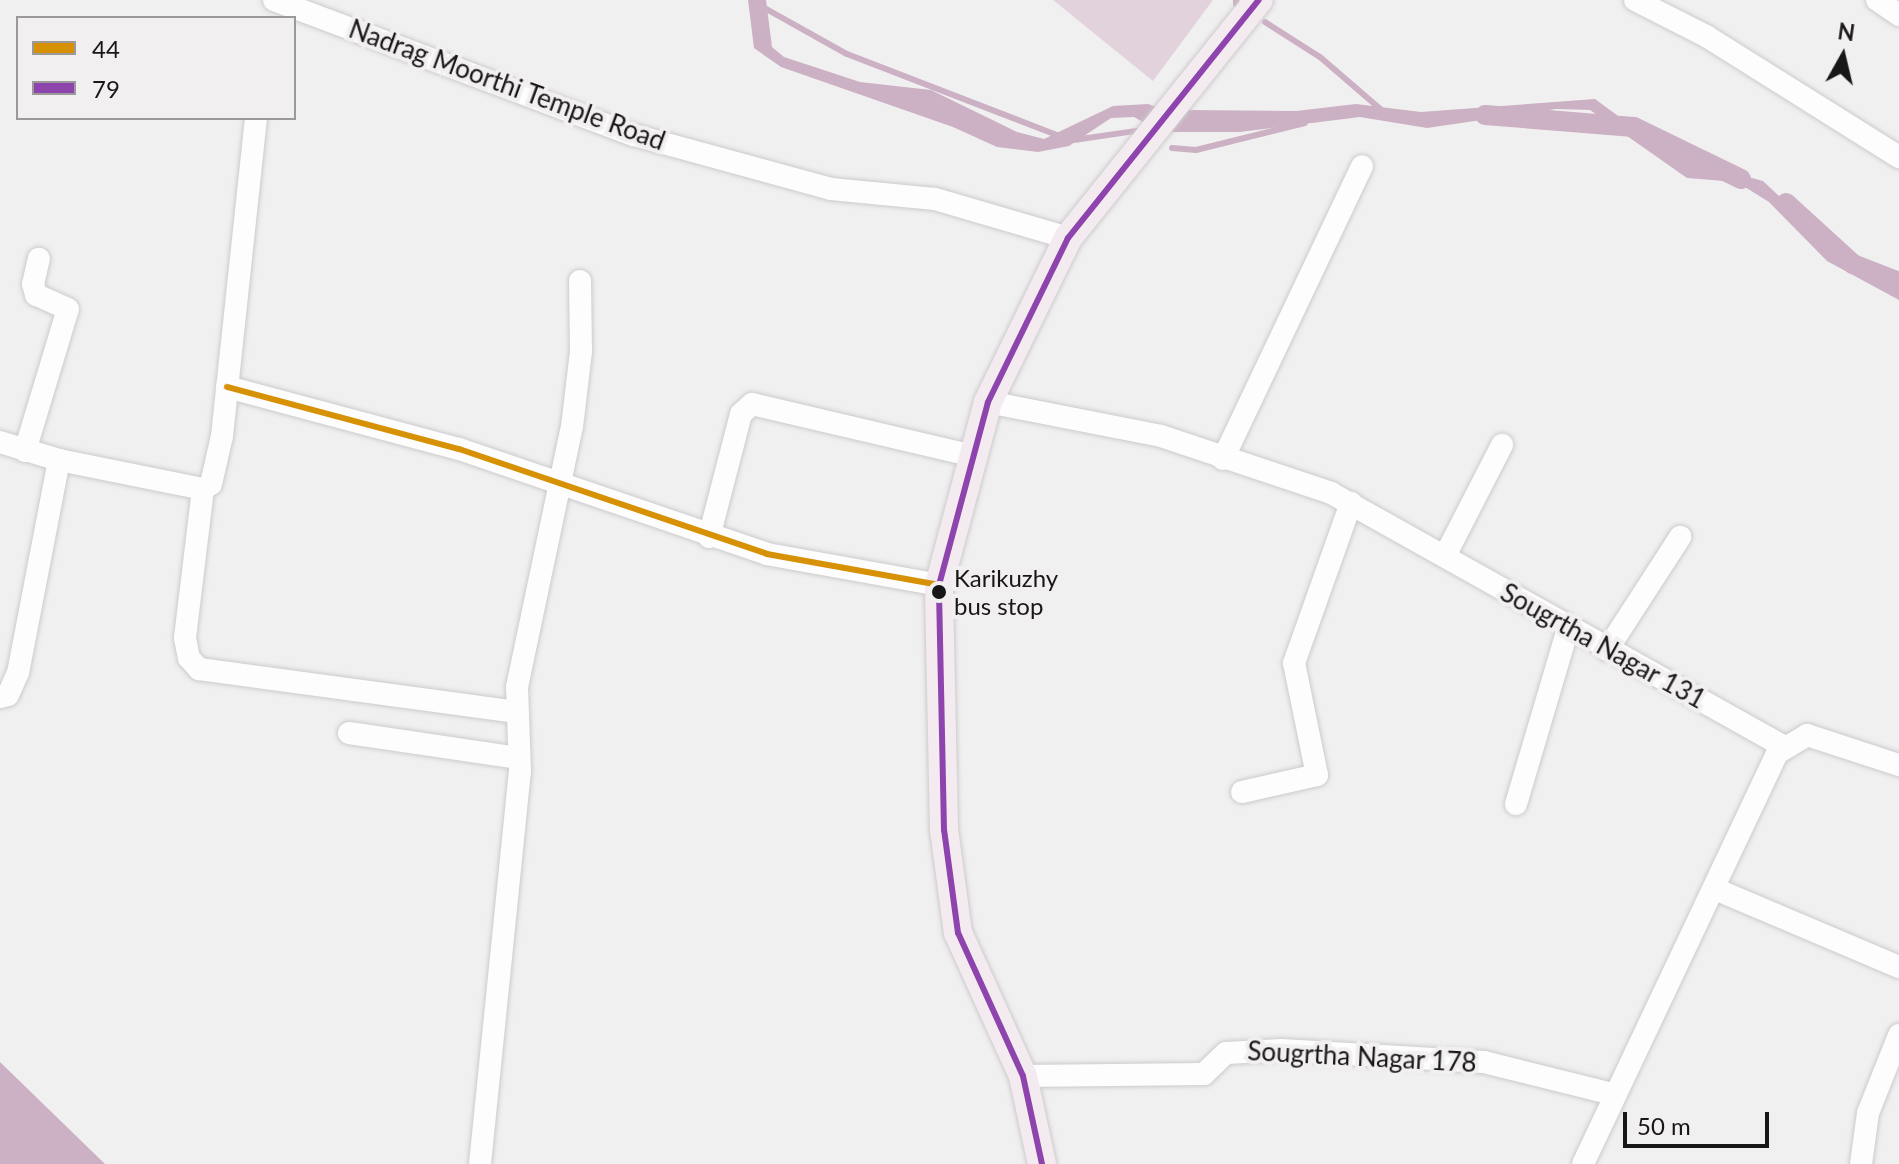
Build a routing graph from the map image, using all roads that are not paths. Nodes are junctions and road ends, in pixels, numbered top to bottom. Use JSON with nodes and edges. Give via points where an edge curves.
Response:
{"nodes":[{"id":1,"x":1259,"y":0,"type":"edge"},
{"id":2,"x":1635,"y":0,"type":"edge"},
{"id":3,"x":1877,"y":0,"type":"edge"},
{"id":4,"x":283,"y":6,"type":"edge"},
{"id":5,"x":1899,"y":15,"type":"edge"},
{"id":6,"x":256,"y":120,"type":"edge"},
{"id":7,"x":1899,"y":157,"type":"edge"},
{"id":8,"x":1362,"y":166,"type":"dead end"},
{"id":9,"x":1068,"y":238,"type":"junction"},
{"id":10,"x":39,"y":259,"type":"dead end"},
{"id":11,"x":580,"y":281,"type":"dead end"},
{"id":12,"x":227,"y":387,"type":"junction"},
{"id":13,"x":988,"y":402,"type":"junction"},
{"id":14,"x":0,"y":442,"type":"edge"},
{"id":15,"x":1502,"y":445,"type":"dead end"},
{"id":16,"x":25,"y":451,"type":"junction"},
{"id":17,"x":973,"y":456,"type":"junction"},
{"id":18,"x":1223,"y":459,"type":"junction"},
{"id":19,"x":59,"y":460,"type":"junction"},
{"id":20,"x":561,"y":484,"type":"junction"},
{"id":21,"x":203,"y":489,"type":"junction"},
{"id":22,"x":1351,"y":503,"type":"junction"},
{"id":23,"x":709,"y":537,"type":"junction"},
{"id":24,"x":1680,"y":537,"type":"dead end"},
{"id":25,"x":1445,"y":556,"type":"junction"},
{"id":26,"x":939,"y":585,"type":"junction"},
{"id":27,"x":1568,"y":628,"type":"junction"},
{"id":28,"x":1607,"y":650,"type":"junction"},
{"id":29,"x":0,"y":697,"type":"edge"},
{"id":30,"x":515,"y":712,"type":"junction"},
{"id":31,"x":349,"y":733,"type":"dead end"},
{"id":32,"x":1781,"y":745,"type":"junction"},
{"id":33,"x":519,"y":758,"type":"junction"},
{"id":34,"x":1898,"y":762,"type":"edge"},
{"id":35,"x":1242,"y":792,"type":"dead end"},
{"id":36,"x":1516,"y":804,"type":"dead end"},
{"id":37,"x":1715,"y":889,"type":"junction"},
{"id":38,"x":1899,"y":967,"type":"edge"},
{"id":39,"x":1899,"y":1035,"type":"edge"},
{"id":40,"x":1023,"y":1076,"type":"junction"},
{"id":41,"x":1612,"y":1094,"type":"junction"},
{"id":42,"x":480,"y":1164,"type":"edge"},
{"id":43,"x":1042,"y":1164,"type":"edge"},
{"id":44,"x":1583,"y":1164,"type":"edge"},
{"id":45,"x":1861,"y":1164,"type":"edge"}],
"edges":[{"from":1,"to":9,"type":"main road"},
{"from":2,"to":7,"type":"street","via":[[1706,36]]},
{"from":3,"to":5,"type":"street"},
{"from":4,"to":9,"type":"street","name":"Nadrag Moorthi Temple Road","via":[[634,135],[831,189],[935,199]]},
{"from":6,"to":12,"type":"street"},
{"from":8,"to":18,"type":"street"},
{"from":9,"to":13,"type":"main road"},
{"from":10,"to":16,"type":"street","via":[[36,295],[68,309]]},
{"from":11,"to":20,"type":"street","via":[[581,351]]},
{"from":12,"to":20,"type":"street","via":[[384,426]]},
{"from":12,"to":21,"type":"street","via":[[215,467],[211,484]]},
{"from":13,"to":17,"type":"main road"},
{"from":13,"to":18,"type":"street","name":"Sougrtha Nagar 131","via":[[1161,436]]},
{"from":14,"to":16,"type":"street"},
{"from":15,"to":25,"type":"street"},
{"from":16,"to":19,"type":"street"},
{"from":17,"to":23,"type":"street","via":[[752,404],[741,414]]},
{"from":17,"to":26,"type":"main road"},
{"from":18,"to":22,"type":"street","name":"Sougrtha Nagar 131"},
{"from":19,"to":21,"type":"street"},
{"from":19,"to":29,"type":"street","via":[[18,673],[8,695]]},
{"from":20,"to":23,"type":"street"},
{"from":20,"to":30,"type":"street","via":[[521,652]]},
{"from":21,"to":30,"type":"street","via":[[185,638],[189,658],[199,669]]},
{"from":22,"to":25,"type":"street","name":"Sougrtha Nagar 131"},
{"from":22,"to":35,"type":"street","via":[[1294,663],[1317,775]]},
{"from":23,"to":26,"type":"street","via":[[767,554]]},
{"from":24,"to":28,"type":"street"},
{"from":25,"to":27,"type":"street","name":"Sougrtha Nagar 131"},
{"from":26,"to":40,"type":"main road","via":[[944,830],[958,933]]},
{"from":27,"to":28,"type":"street","name":"Sougrtha Nagar 131"},
{"from":27,"to":36,"type":"street"},
{"from":28,"to":32,"type":"street","name":"Sougrtha Nagar 131"},
{"from":30,"to":33,"type":"street"},
{"from":31,"to":33,"type":"street"},
{"from":32,"to":34,"type":"street","via":[[1779,752],[1807,735]]},
{"from":32,"to":37,"type":"street"},
{"from":33,"to":42,"type":"street"},
{"from":37,"to":38,"type":"street"},
{"from":37,"to":41,"type":"street"},
{"from":39,"to":45,"type":"street","via":[[1868,1113]]},
{"from":40,"to":41,"type":"street","name":"Sougrtha Nagar 178","via":[[1204,1074],[1226,1053],[1282,1050],[1484,1062]]},
{"from":40,"to":43,"type":"main road"},
{"from":41,"to":44,"type":"street"}]}
